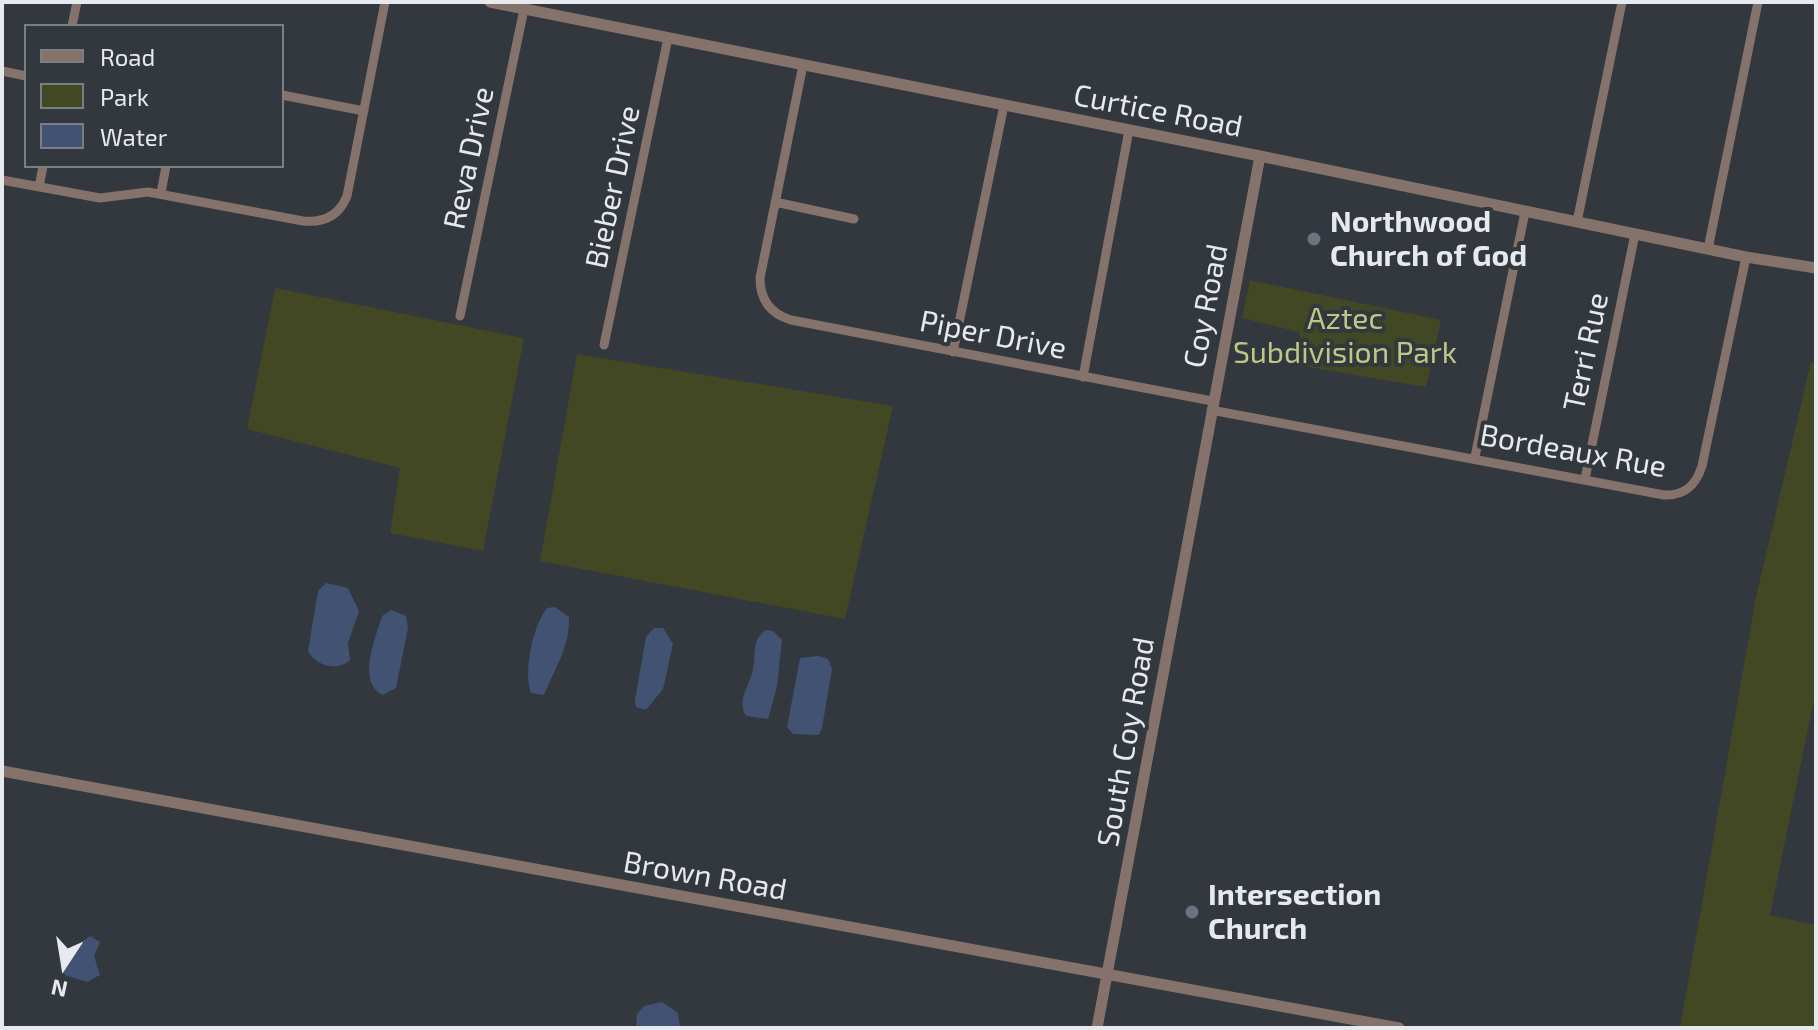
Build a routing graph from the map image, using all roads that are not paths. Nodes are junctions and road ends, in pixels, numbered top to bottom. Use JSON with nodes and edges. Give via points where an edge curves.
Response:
{"nodes":[{"id":1,"x":77,"y":2,"type":"edge"},
{"id":2,"x":385,"y":2,"type":"edge"},
{"id":3,"x":490,"y":2,"type":"edge"},
{"id":4,"x":1622,"y":2,"type":"edge"},
{"id":5,"x":1758,"y":2,"type":"edge"},
{"id":6,"x":524,"y":9,"type":"junction"},
{"id":7,"x":72,"y":24,"type":"edge"},
{"id":8,"x":668,"y":38,"type":"junction"},
{"id":9,"x":803,"y":65,"type":"junction"},
{"id":10,"x":2,"y":71,"type":"edge"},
{"id":11,"x":24,"y":76,"type":"edge"},
{"id":12,"x":284,"y":95,"type":"edge"},
{"id":13,"x":1004,"y":105,"type":"junction"},
{"id":14,"x":364,"y":111,"type":"junction"},
{"id":15,"x":1129,"y":130,"type":"junction"},
{"id":16,"x":1260,"y":156,"type":"junction"},
{"id":17,"x":43,"y":168,"type":"edge"},
{"id":18,"x":166,"y":168,"type":"edge"},
{"id":19,"x":2,"y":180,"type":"edge"},
{"id":20,"x":39,"y":187,"type":"junction"},
{"id":21,"x":161,"y":193,"type":"junction"},
{"id":22,"x":775,"y":202,"type":"junction"},
{"id":23,"x":1525,"y":212,"type":"junction"},
{"id":24,"x":854,"y":219,"type":"dead end"},
{"id":25,"x":1577,"y":222,"type":"junction"},
{"id":26,"x":1635,"y":234,"type":"junction"},
{"id":27,"x":1708,"y":249,"type":"junction"},
{"id":28,"x":1746,"y":257,"type":"junction"},
{"id":29,"x":1816,"y":268,"type":"edge"},
{"id":30,"x":460,"y":316,"type":"dead end"},
{"id":31,"x":604,"y":345,"type":"dead end"},
{"id":32,"x":953,"y":352,"type":"junction"},
{"id":33,"x":1083,"y":377,"type":"junction"},
{"id":34,"x":1212,"y":406,"type":"junction"},
{"id":35,"x":1475,"y":457,"type":"junction"},
{"id":36,"x":1201,"y":465,"type":"joint"},
{"id":37,"x":1585,"y":479,"type":"junction"},
{"id":38,"x":2,"y":771,"type":"edge"},
{"id":39,"x":1107,"y":974,"type":"junction"},
{"id":40,"x":1097,"y":1028,"type":"edge"},
{"id":41,"x":1399,"y":1028,"type":"edge"}],
"edges":[{"from":1,"to":7,"type":"street"},
{"from":2,"to":14,"type":"street"},
{"from":3,"to":6,"type":"street","name":"Curtice Road"},
{"from":4,"to":25,"type":"street"},
{"from":5,"to":27,"type":"street"},
{"from":6,"to":8,"type":"street","name":"Curtice Road"},
{"from":6,"to":30,"type":"street","name":"Reva Drive"},
{"from":8,"to":9,"type":"street","name":"Curtice Road"},
{"from":8,"to":31,"type":"street","name":"Bieber Drive"},
{"from":9,"to":13,"type":"street","name":"Curtice Road"},
{"from":9,"to":22,"type":"street"},
{"from":10,"to":11,"type":"street"},
{"from":12,"to":14,"type":"street"},
{"from":13,"to":15,"type":"street","name":"Curtice Road"},
{"from":13,"to":32,"type":"street"},
{"from":14,"to":21,"type":"street","via":[[347,196],[325,219],[303,221]]},
{"from":15,"to":16,"type":"street","name":"Curtice Road"},
{"from":15,"to":33,"type":"street"},
{"from":16,"to":23,"type":"street","name":"Curtice Road"},
{"from":16,"to":34,"type":"street","name":"Coy Road"},
{"from":17,"to":20,"type":"street"},
{"from":18,"to":21,"type":"street"},
{"from":19,"to":20,"type":"street"},
{"from":20,"to":21,"type":"street","via":[[100,198],[132,191]]},
{"from":22,"to":24,"type":"street"},
{"from":22,"to":32,"type":"street","name":"Piper Drive","via":[[760,278],[768,306],[791,320]]},
{"from":23,"to":25,"type":"street","name":"Curtice Road"},
{"from":23,"to":35,"type":"street"},
{"from":25,"to":26,"type":"street","name":"Curtice Road"},
{"from":26,"to":27,"type":"street","name":"Curtice Road"},
{"from":26,"to":37,"type":"street","name":"Terri Rue"},
{"from":27,"to":28,"type":"street","name":"Curtice Road"},
{"from":28,"to":29,"type":"street","name":"Curtice Road"},
{"from":28,"to":37,"type":"street","name":"Bordeaux Rue","via":[[1697,481],[1672,495]]},
{"from":32,"to":33,"type":"street","name":"Piper Drive"},
{"from":33,"to":34,"type":"street","name":"Piper Drive"},
{"from":34,"to":35,"type":"street","name":"Bordeaux Rue"},
{"from":34,"to":36,"type":"street","name":"Coy Road"},
{"from":35,"to":37,"type":"street","name":"Bordeaux Rue"},
{"from":36,"to":39,"type":"street","name":"South Coy Road"},
{"from":38,"to":39,"type":"street","name":"Brown Road"},
{"from":39,"to":40,"type":"street","name":"South Coy Road"},
{"from":39,"to":41,"type":"street","name":"Brown Road"}]}
